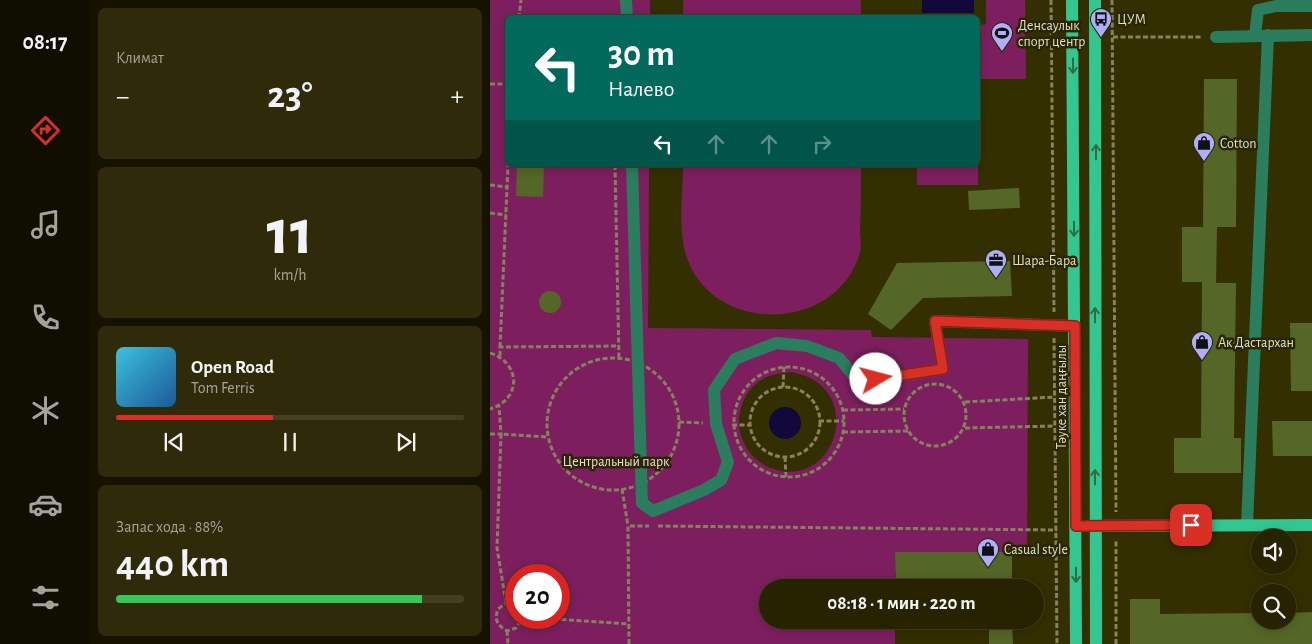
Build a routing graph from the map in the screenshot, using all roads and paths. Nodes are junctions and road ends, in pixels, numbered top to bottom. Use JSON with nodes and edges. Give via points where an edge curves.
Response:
{"nodes":[{"id":1,"x":521,"y":0,"type":"edge"},
{"id":2,"x":626,"y":0,"type":"edge"},
{"id":3,"x":1072,"y":0,"type":"edge"},
{"id":4,"x":1095,"y":0,"type":"edge"},
{"id":5,"x":1112,"y":0,"type":"edge"},
{"id":6,"x":1258,"y":5,"type":"edge"},
{"id":7,"x":1312,"y":6,"type":"edge"},
{"id":8,"x":519,"y":15,"type":"edge"},
{"id":9,"x":627,"y":15,"type":"edge"},
{"id":10,"x":1262,"y":35,"type":"junction"},
{"id":11,"x":1312,"y":35,"type":"edge"},
{"id":12,"x":1216,"y":37,"type":"joint"},
{"id":13,"x":1113,"y":38,"type":"junction"},
{"id":14,"x":490,"y":84,"type":"edge"},
{"id":15,"x":505,"y":84,"type":"edge"},
{"id":16,"x":508,"y":167,"type":"edge"},
{"id":17,"x":615,"y":167,"type":"edge"},
{"id":18,"x":632,"y":167,"type":"edge"},
{"id":19,"x":490,"y":185,"type":"edge"},
{"id":20,"x":507,"y":187,"type":"junction"},
{"id":21,"x":490,"y":213,"type":"edge"},
{"id":22,"x":506,"y":215,"type":"junction"},
{"id":23,"x":1075,"y":326,"type":"junction"},
{"id":24,"x":619,"y":346,"type":"junction"},
{"id":25,"x":500,"y":347,"type":"junction"},
{"id":26,"x":490,"y":353,"type":"edge"},
{"id":27,"x":500,"y":356,"type":"junction"},
{"id":28,"x":619,"y":358,"type":"junction"},
{"id":29,"x":638,"y":363,"type":"junction"},
{"id":30,"x":784,"y":367,"type":"junction"},
{"id":31,"x":783,"y":387,"type":"junction"},
{"id":32,"x":1055,"y":397,"type":"dead end"},
{"id":33,"x":965,"y":402,"type":"junction"},
{"id":34,"x":499,"y":406,"type":"junction"},
{"id":35,"x":490,"y":409,"type":"edge"},
{"id":36,"x":904,"y":409,"type":"junction"},
{"id":37,"x":843,"y":410,"type":"junction"},
{"id":38,"x":819,"y":421,"type":"junction"},
{"id":39,"x":844,"y":421,"type":"junction"},
{"id":40,"x":1055,"y":426,"type":"dead end"},
{"id":41,"x":964,"y":428,"type":"junction"},
{"id":42,"x":908,"y":431,"type":"junction"},
{"id":43,"x":843,"y":432,"type":"junction"},
{"id":44,"x":490,"y":434,"type":"edge"},
{"id":45,"x":501,"y":434,"type":"junction"},
{"id":46,"x":548,"y":437,"type":"junction"},
{"id":47,"x":785,"y":457,"type":"junction"},
{"id":48,"x":786,"y":477,"type":"junction"},
{"id":49,"x":641,"y":483,"type":"junction"},
{"id":50,"x":622,"y":489,"type":"junction"},
{"id":51,"x":1247,"y":525,"type":"junction"},
{"id":52,"x":1312,"y":525,"type":"edge"},
{"id":53,"x":628,"y":526,"type":"junction"},
{"id":54,"x":1076,"y":526,"type":"junction"},
{"id":55,"x":1096,"y":526,"type":"junction"},
{"id":56,"x":1116,"y":526,"type":"junction"},
{"id":57,"x":1057,"y":530,"type":"dead end"},
{"id":58,"x":505,"y":597,"type":"edge"},
{"id":59,"x":505,"y":604,"type":"edge"},
{"id":60,"x":570,"y":620,"type":"edge"},
{"id":61,"x":629,"y":624,"type":"junction"},
{"id":62,"x":513,"y":629,"type":"edge"},
{"id":63,"x":507,"y":631,"type":"junction"},
{"id":64,"x":508,"y":644,"type":"edge"},
{"id":65,"x":629,"y":644,"type":"edge"},
{"id":66,"x":1076,"y":644,"type":"edge"},
{"id":67,"x":1096,"y":644,"type":"edge"},
{"id":68,"x":1116,"y":644,"type":"edge"}],
"edges":[{"from":1,"to":8,"type":"path"},
{"from":2,"to":9,"type":"street"},
{"from":3,"to":23,"type":"main road","name":"Тәуке хан даңғылы","one_way":true},
{"from":55,"to":4,"type":"main road","one_way":true},
{"from":5,"to":13,"type":"path"},
{"from":6,"to":7,"type":"street"},
{"from":6,"to":10,"type":"street"},
{"from":10,"to":11,"type":"street"},
{"from":10,"to":12,"type":"street"},
{"from":10,"to":51,"type":"street"},
{"from":12,"to":13,"type":"path"},
{"from":13,"to":56,"type":"path"},
{"from":14,"to":15,"type":"path"},
{"from":16,"to":20,"type":"path"},
{"from":17,"to":24,"type":"path"},
{"from":18,"to":29,"type":"street"},
{"from":19,"to":20,"type":"path"},
{"from":20,"to":22,"type":"path"},
{"from":21,"to":22,"type":"path"},
{"from":22,"to":25,"type":"path"},
{"from":23,"to":49,"type":"street","via":[[935,321],[943,369],[859,382],[839,358],[807,346],[776,343],[735,360],[714,390],[716,424],[728,462],[721,480],[653,512],[642,503]]},
{"from":23,"to":54,"type":"main road","name":"Тәуке хан даңғылы"},
{"from":24,"to":25,"type":"path"},
{"from":24,"to":28,"type":"path"},
{"from":25,"to":27,"type":"path"},
{"from":26,"to":27,"type":"path"},
{"from":27,"to":34,"type":"path","via":[[513,375],[513,387]]},
{"from":28,"to":29,"type":"path"},
{"from":28,"to":46,"type":"path","via":[[584,364],[566,376],[553,394],[547,415]]},
{"from":29,"to":49,"type":"street"},
{"from":29,"to":49,"type":"path","via":[[664,381],[675,400],[679,422],[676,444],[667,463],[651,479]]},
{"from":30,"to":31,"type":"path"},
{"from":30,"to":37,"type":"path","via":[[806,369],[819,375],[838,396]]},
{"from":30,"to":48,"type":"path","via":[[765,371],[753,379],[743,389],[733,416],[738,443],[745,456],[767,473]]},
{"from":31,"to":38,"type":"path","via":[[803,392],[812,400]]},
{"from":31,"to":47,"type":"path","via":[[766,392],[757,401],[751,412],[750,425],[761,448]]},
{"from":32,"to":33,"type":"path"},
{"from":33,"to":36,"type":"path","via":[[956,391],[932,383],[910,396]]},
{"from":33,"to":41,"type":"path"},
{"from":34,"to":35,"type":"path"},
{"from":34,"to":45,"type":"path"},
{"from":36,"to":37,"type":"path"},
{"from":36,"to":42,"type":"path"},
{"from":37,"to":39,"type":"path"},
{"from":38,"to":39,"type":"path"},
{"from":38,"to":47,"type":"path","via":[[816,437],[808,447]]},
{"from":39,"to":43,"type":"path"},
{"from":40,"to":41,"type":"path"},
{"from":41,"to":42,"type":"path","via":[[957,439],[946,446],[932,447],[920,443]]},
{"from":42,"to":43,"type":"path"},
{"from":43,"to":48,"type":"path","via":[[831,458],[821,467],[808,474]]},
{"from":44,"to":45,"type":"path"},
{"from":45,"to":46,"type":"path"},
{"from":45,"to":58,"type":"path","via":[[497,548]]},
{"from":46,"to":50,"type":"path","via":[[555,458],[569,475],[588,486],[610,491]]},
{"from":47,"to":48,"type":"path"},
{"from":49,"to":50,"type":"path"},
{"from":50,"to":53,"type":"path"},
{"from":51,"to":52,"type":"main road"},
{"from":51,"to":56,"type":"main road"},
{"from":53,"to":57,"type":"path"},
{"from":53,"to":61,"type":"path"},
{"from":54,"to":55,"type":"main road"},
{"from":54,"to":66,"type":"main road","name":"Тәуке хан даңғылы","one_way":true},
{"from":55,"to":56,"type":"main road"},
{"from":55,"to":67,"type":"main road"},
{"from":56,"to":68,"type":"path"},
{"from":59,"to":63,"type":"path","via":[[498,609],[495,618]]},
{"from":60,"to":61,"type":"path"},
{"from":61,"to":65,"type":"path"},
{"from":62,"to":63,"type":"path"},
{"from":63,"to":64,"type":"path"}]}
